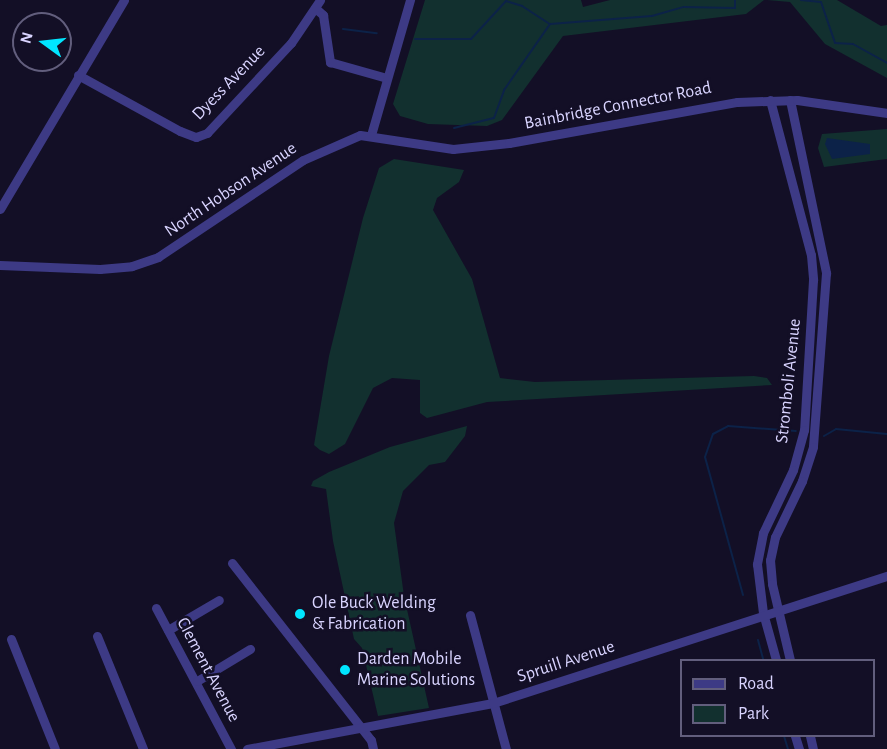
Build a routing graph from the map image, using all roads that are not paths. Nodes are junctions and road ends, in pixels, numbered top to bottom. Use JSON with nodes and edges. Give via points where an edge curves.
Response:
{"nodes":[{"id":1,"x":124,"y":0,"type":"edge"},
{"id":2,"x":410,"y":0,"type":"edge"},
{"id":3,"x":318,"y":4,"type":"edge"},
{"id":4,"x":78,"y":75,"type":"junction"},
{"id":5,"x":387,"y":78,"type":"junction"},
{"id":6,"x":770,"y":100,"type":"junction"},
{"id":7,"x":789,"y":100,"type":"junction"},
{"id":8,"x":887,"y":113,"type":"edge"},
{"id":9,"x":371,"y":135,"type":"junction"},
{"id":10,"x":0,"y":209,"type":"edge"},
{"id":11,"x":0,"y":265,"type":"edge"},
{"id":12,"x":232,"y":563,"type":"dead end"},
{"id":13,"x":887,"y":576,"type":"edge"},
{"id":14,"x":219,"y":600,"type":"dead end"},
{"id":15,"x":156,"y":608,"type":"dead end"},
{"id":16,"x":777,"y":609,"type":"junction"},
{"id":17,"x":763,"y":613,"type":"junction"},
{"id":18,"x":470,"y":615,"type":"dead end"},
{"id":19,"x":168,"y":630,"type":"junction"},
{"id":20,"x":97,"y":636,"type":"dead end"},
{"id":21,"x":11,"y":639,"type":"dead end"},
{"id":22,"x":250,"y":649,"type":"dead end"},
{"id":23,"x":776,"y":659,"type":"edge"},
{"id":24,"x":790,"y":659,"type":"edge"},
{"id":25,"x":197,"y":681,"type":"junction"},
{"id":26,"x":493,"y":702,"type":"junction"},
{"id":27,"x":362,"y":728,"type":"junction"},
{"id":28,"x":55,"y":749,"type":"edge"},
{"id":29,"x":143,"y":749,"type":"edge"},
{"id":30,"x":231,"y":749,"type":"edge"},
{"id":31,"x":247,"y":749,"type":"edge"},
{"id":32,"x":373,"y":749,"type":"edge"},
{"id":33,"x":506,"y":749,"type":"edge"}],
"edges":[{"from":1,"to":4,"type":"street"},
{"from":2,"to":5,"type":"street"},
{"from":3,"to":4,"type":"street","name":"Dyess Avenue","via":[[291,43],[207,133],[196,137]]},
{"from":3,"to":5,"type":"street","via":[[330,62]]},
{"from":4,"to":10,"type":"street"},
{"from":5,"to":9,"type":"street"},
{"from":6,"to":7,"type":"street","name":"Bainbridge Connector Road"},
{"from":6,"to":9,"type":"street","name":"Bainbridge Connector Road","via":[[704,105],[481,147],[432,148]]},
{"from":6,"to":17,"type":"street","name":"Stromboli Avenue","via":[[811,255],[813,295],[804,430],[793,470],[759,548],[757,578]]},
{"from":7,"to":8,"type":"street","name":"Bainbridge Connector Road"},
{"from":7,"to":16,"type":"street","name":"Stromboli Avenue","via":[[824,248],[825,298],[816,427],[806,471],[772,549],[770,572]]},
{"from":9,"to":11,"type":"street","name":"North Hobson Avenue","via":[[350,137],[303,160],[158,257],[132,266],[100,269]]},
{"from":12,"to":27,"type":"street"},
{"from":13,"to":16,"type":"street","name":"Spruill Avenue"},
{"from":14,"to":19,"type":"street"},
{"from":15,"to":19,"type":"street","name":"Clement Avenue"},
{"from":16,"to":17,"type":"street","name":"Spruill Avenue"},
{"from":16,"to":24,"type":"street","name":"Stromboli Avenue"},
{"from":17,"to":23,"type":"street","name":"Stromboli Avenue"},
{"from":17,"to":26,"type":"street","name":"Spruill Avenue"},
{"from":18,"to":26,"type":"street"},
{"from":19,"to":25,"type":"street","name":"Clement Avenue"},
{"from":20,"to":29,"type":"street"},
{"from":21,"to":28,"type":"street"},
{"from":22,"to":25,"type":"street"},
{"from":25,"to":30,"type":"street","name":"Clement Avenue"},
{"from":26,"to":27,"type":"street","name":"Spruill Avenue"},
{"from":26,"to":33,"type":"street"},
{"from":27,"to":31,"type":"street","name":"Spruill Avenue"},
{"from":27,"to":32,"type":"street"}]}
